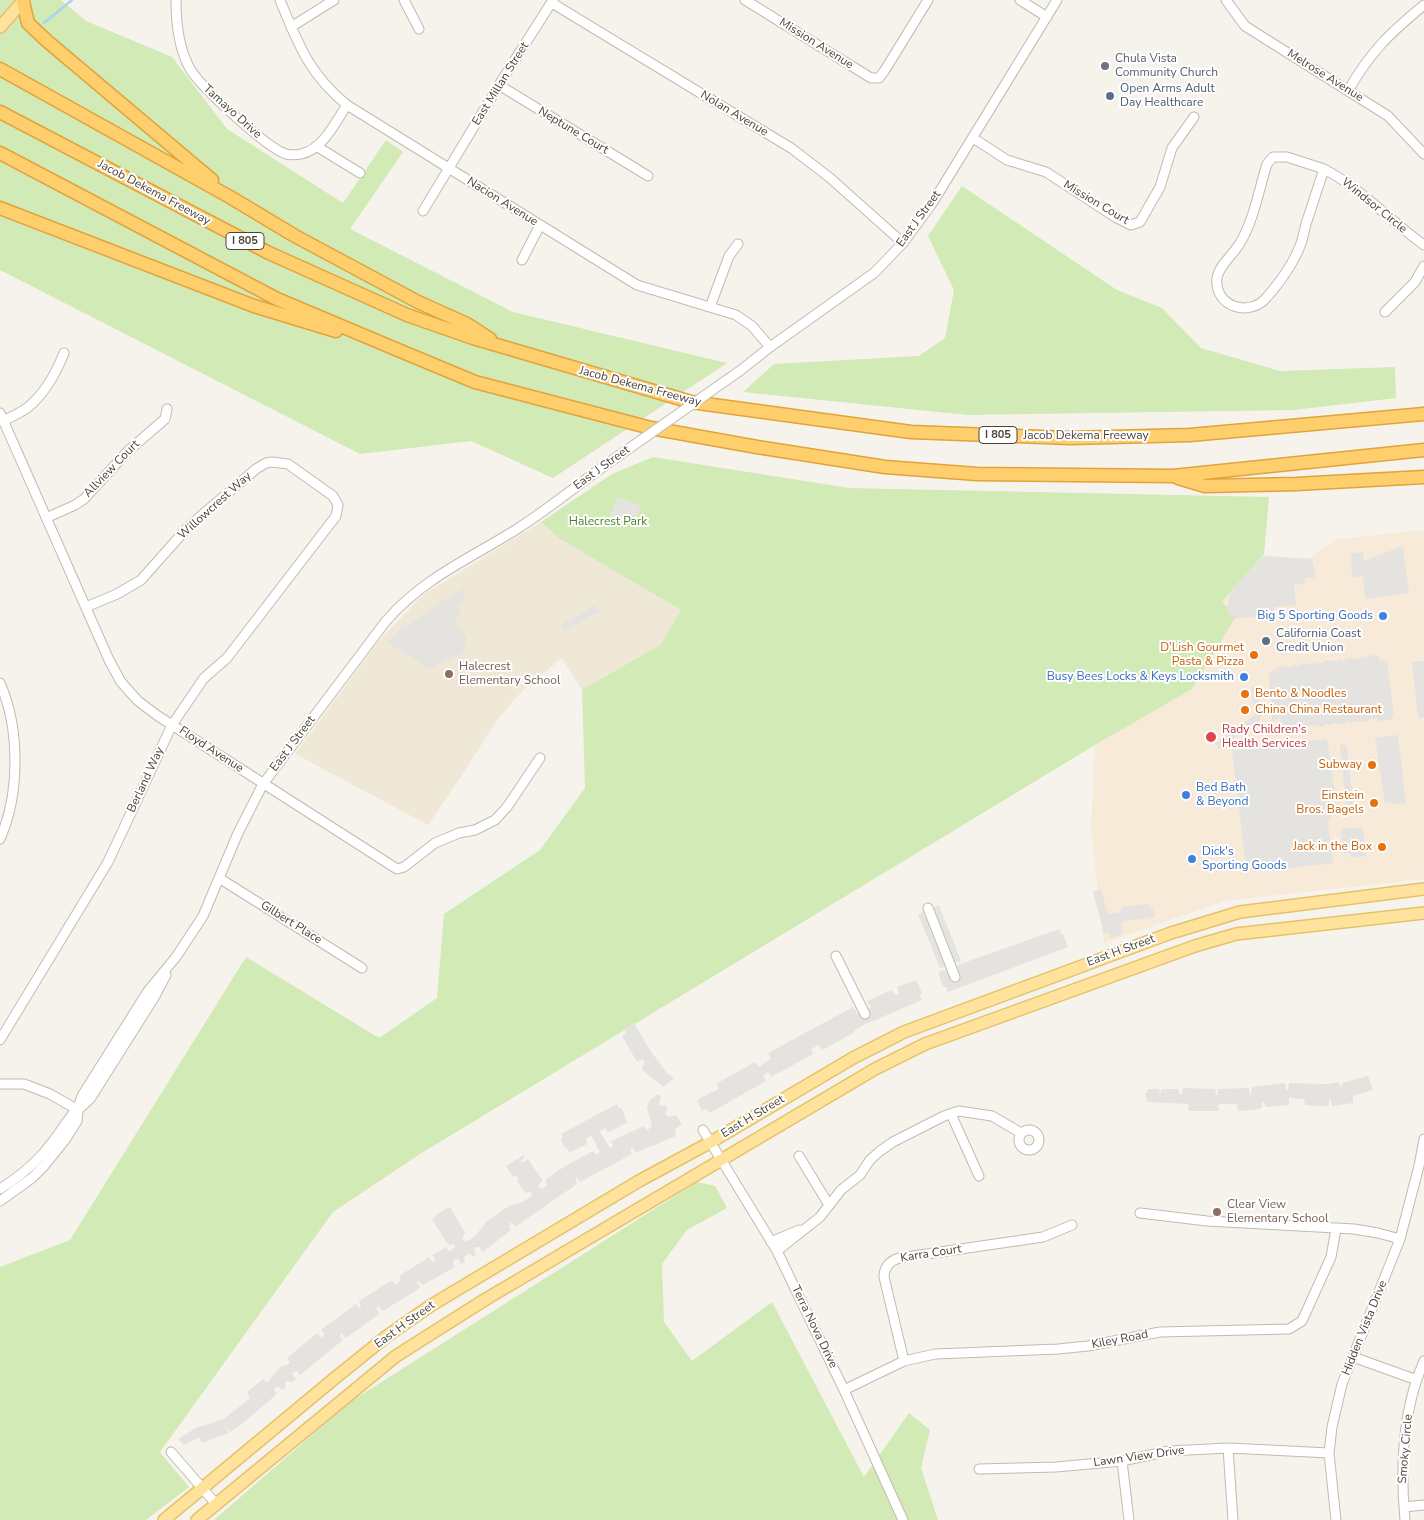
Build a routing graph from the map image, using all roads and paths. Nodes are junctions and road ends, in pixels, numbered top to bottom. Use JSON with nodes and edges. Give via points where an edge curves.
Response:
{"nodes":[{"id":1,"x":176,"y":0,"type":"edge"},
{"id":2,"x":280,"y":0,"type":"edge"},
{"id":3,"x":334,"y":0,"type":"edge"},
{"id":4,"x":404,"y":0,"type":"edge"},
{"id":5,"x":745,"y":0,"type":"edge"},
{"id":6,"x":928,"y":0,"type":"edge"},
{"id":7,"x":1020,"y":0,"type":"edge"},
{"id":8,"x":1057,"y":0,"type":"edge"},
{"id":9,"x":1226,"y":0,"type":"edge"},
{"id":10,"x":20,"y":1,"type":"edge"},
{"id":11,"x":552,"y":1,"type":"edge"},
{"id":12,"x":1424,"y":6,"type":"edge"},
{"id":13,"x":1047,"y":17,"type":"junction"},
{"id":14,"x":0,"y":27,"type":"edge"},
{"id":15,"x":291,"y":27,"type":"junction"},
{"id":16,"x":419,"y":29,"type":"dead end"},
{"id":17,"x":0,"y":69,"type":"edge"},
{"id":18,"x":499,"y":86,"type":"junction"},
{"id":19,"x":1348,"y":91,"type":"junction"},
{"id":20,"x":347,"y":104,"type":"junction"},
{"id":21,"x":0,"y":112,"type":"edge"},
{"id":22,"x":1194,"y":117,"type":"dead end"},
{"id":23,"x":973,"y":138,"type":"junction"},
{"id":24,"x":316,"y":146,"type":"junction"},
{"id":25,"x":0,"y":153,"type":"edge"},
{"id":26,"x":1424,"y":154,"type":"edge"},
{"id":27,"x":449,"y":168,"type":"junction"},
{"id":28,"x":1324,"y":169,"type":"junction"},
{"id":29,"x":360,"y":173,"type":"dead end"},
{"id":30,"x":648,"y":176,"type":"dead end"},
{"id":31,"x":230,"y":197,"type":"junction"},
{"id":32,"x":0,"y":208,"type":"edge"},
{"id":33,"x":424,"y":211,"type":"dead end"},
{"id":34,"x":540,"y":225,"type":"junction"},
{"id":35,"x":903,"y":243,"type":"junction"},
{"id":36,"x":738,"y":244,"type":"dead end"},
{"id":37,"x":1424,"y":244,"type":"edge"},
{"id":38,"x":522,"y":260,"type":"dead end"},
{"id":39,"x":1424,"y":266,"type":"edge"},
{"id":40,"x":710,"y":307,"type":"junction"},
{"id":41,"x":1385,"y":312,"type":"dead end"},
{"id":42,"x":501,"y":346,"type":"junction"},
{"id":43,"x":770,"y":347,"type":"junction"},
{"id":44,"x":398,"y":350,"type":"junction"},
{"id":45,"x":64,"y":353,"type":"dead end"},
{"id":46,"x":167,"y":409,"type":"dead end"},
{"id":47,"x":1424,"y":414,"type":"edge"},
{"id":48,"x":2,"y":417,"type":"edge"},
{"id":49,"x":1424,"y":450,"type":"edge"},
{"id":50,"x":1173,"y":476,"type":"junction"},
{"id":51,"x":1424,"y":477,"type":"edge"},
{"id":52,"x":336,"y":516,"type":"joint"},
{"id":53,"x":46,"y":518,"type":"junction"},
{"id":54,"x":86,"y":607,"type":"junction"},
{"id":55,"x":0,"y":683,"type":"edge"},
{"id":56,"x":172,"y":725,"type":"junction"},
{"id":57,"x":540,"y":758,"type":"dead end"},
{"id":58,"x":263,"y":784,"type":"junction"},
{"id":59,"x":0,"y":839,"type":"edge"},
{"id":60,"x":219,"y":878,"type":"junction"},
{"id":61,"x":1424,"y":889,"type":"edge"},
{"id":62,"x":928,"y":908,"type":"dead end"},
{"id":63,"x":1424,"y":913,"type":"edge"},
{"id":64,"x":836,"y":956,"type":"dead end"},
{"id":65,"x":362,"y":968,"type":"dead end"},
{"id":66,"x":955,"y":977,"type":"dead end"},
{"id":67,"x":865,"y":1014,"type":"dead end"},
{"id":68,"x":0,"y":1040,"type":"edge"},
{"id":69,"x":0,"y":1084,"type":"edge"},
{"id":70,"x":78,"y":1110,"type":"junction"},
{"id":71,"x":950,"y":1114,"type":"junction"},
{"id":72,"x":703,"y":1130,"type":"dead end"},
{"id":73,"x":1021,"y":1133,"type":"dead end"},
{"id":74,"x":1424,"y":1138,"type":"edge"},
{"id":75,"x":711,"y":1142,"type":"junction"},
{"id":76,"x":799,"y":1156,"type":"dead end"},
{"id":77,"x":721,"y":1161,"type":"junction"},
{"id":78,"x":979,"y":1176,"type":"dead end"},
{"id":79,"x":0,"y":1189,"type":"edge"},
{"id":80,"x":0,"y":1200,"type":"edge"},
{"id":81,"x":829,"y":1205,"type":"junction"},
{"id":82,"x":1140,"y":1214,"type":"dead end"},
{"id":83,"x":811,"y":1225,"type":"junction"},
{"id":84,"x":1072,"y":1225,"type":"dead end"},
{"id":85,"x":1336,"y":1229,"type":"junction"},
{"id":86,"x":1400,"y":1240,"type":"junction"},
{"id":87,"x":770,"y":1242,"type":"junction"},
{"id":88,"x":777,"y":1252,"type":"junction"},
{"id":89,"x":1353,"y":1357,"type":"junction"},
{"id":90,"x":904,"y":1361,"type":"junction"},
{"id":91,"x":1424,"y":1361,"type":"edge"},
{"id":92,"x":1417,"y":1380,"type":"junction"},
{"id":93,"x":844,"y":1390,"type":"junction"},
{"id":94,"x":1228,"y":1448,"type":"junction"},
{"id":95,"x":171,"y":1452,"type":"dead end"},
{"id":96,"x":1329,"y":1453,"type":"junction"},
{"id":97,"x":1122,"y":1461,"type":"junction"},
{"id":98,"x":979,"y":1469,"type":"dead end"},
{"id":99,"x":203,"y":1489,"type":"junction"},
{"id":100,"x":216,"y":1504,"type":"junction"},
{"id":101,"x":1424,"y":1505,"type":"edge"},
{"id":102,"x":1404,"y":1507,"type":"junction"},
{"id":103,"x":164,"y":1520,"type":"edge"},
{"id":104,"x":197,"y":1520,"type":"edge"},
{"id":105,"x":903,"y":1520,"type":"edge"},
{"id":106,"x":1129,"y":1520,"type":"edge"},
{"id":107,"x":1233,"y":1520,"type":"edge"},
{"id":108,"x":1336,"y":1520,"type":"edge"},
{"id":109,"x":1405,"y":1520,"type":"edge"}],
"edges":[{"from":1,"to":24,"type":"street","name":"Tamayo Drive","via":[[184,56],[194,76],[208,92],[252,132],[286,154],[300,154]]},
{"from":2,"to":15,"type":"street","name":"Nacion Avenue"},
{"from":3,"to":15,"type":"street"},
{"from":4,"to":16,"type":"street"},
{"from":5,"to":6,"type":"street","name":"Mission Avenue","via":[[872,78],[879,78],[886,70]]},
{"from":7,"to":13,"type":"street"},
{"from":8,"to":13,"type":"street","name":"East J Street"},
{"from":9,"to":19,"type":"street","name":"Melrose Avenue","via":[[1245,26]]},
{"from":10,"to":14,"type":"main road"},
{"from":10,"to":31,"type":"highway","via":[[28,23],[47,41]]},
{"from":11,"to":18,"type":"street","name":"East Millan Street"},
{"from":11,"to":35,"type":"street","name":"Nolan Avenue","via":[[791,148]]},
{"from":12,"to":19,"type":"street","via":[[1397,27],[1374,52]]},
{"from":13,"to":23,"type":"street","name":"East J Street"},
{"from":15,"to":20,"type":"street","name":"Nacion Avenue","via":[[311,67]]},
{"from":17,"to":31,"type":"highway"},
{"from":18,"to":27,"type":"street","name":"East Millan Street"},
{"from":18,"to":30,"type":"street","name":"Neptune Court"},
{"from":19,"to":26,"type":"street","name":"Melrose Avenue","via":[[1388,116]]},
{"from":20,"to":24,"type":"street"},
{"from":20,"to":27,"type":"street","name":"Nacion Avenue"},
{"from":21,"to":42,"type":"highway","name":"Jacob Dekema Freeway","number":"I 805","via":[[269,253],[407,315]]},
{"from":22,"to":23,"type":"street","name":"Mission Court","via":[[1172,148],[1160,186],[1147,210],[1140,222],[1132,225],[1046,172],[1007,160]]},
{"from":23,"to":35,"type":"street","name":"East J Street","via":[[923,218]]},
{"from":24,"to":29,"type":"street"},
{"from":25,"to":44,"type":"highway","via":[[277,299]]},
{"from":27,"to":33,"type":"street","name":"East Millan Street"},
{"from":27,"to":34,"type":"street","name":"Nacion Avenue"},
{"from":28,"to":28,"type":"street","name":"Windsor Circle","via":[[1300,246],[1282,278],[1259,304],[1245,309],[1230,304],[1218,288],[1218,273],[1240,243],[1267,164],[1273,157],[1287,157]]},
{"from":28,"to":37,"type":"street","name":"Windsor Circle","via":[[1369,199]]},
{"from":31,"to":42,"type":"highway","via":[[294,236],[409,298],[467,324]]},
{"from":32,"to":44,"type":"highway","via":[[254,306]]},
{"from":34,"to":38,"type":"street"},
{"from":34,"to":40,"type":"street","name":"Nacion Avenue","via":[[637,285]]},
{"from":35,"to":43,"type":"street","name":"East J Street","via":[[874,273]]},
{"from":36,"to":40,"type":"street","via":[[728,256]]},
{"from":39,"to":41,"type":"street","via":[[1415,282]]},
{"from":40,"to":43,"type":"street","name":"Nacion Avenue","via":[[744,320]]},
{"from":42,"to":47,"type":"highway","name":"Jacob Dekema Freeway","number":"I 805","via":[[691,402],[911,432],[1070,438],[1180,435]]},
{"from":43,"to":58,"type":"street","name":"East J Street","bridge":true,"via":[[520,527],[451,567],[419,590],[395,611],[366,645]]},
{"from":44,"to":50,"type":"highway","via":[[475,382],[651,428],[757,447],[885,467],[977,474]]},
{"from":45,"to":48,"type":"street","via":[[56,373],[36,400],[26,409]]},
{"from":46,"to":53,"type":"street","name":"Allview Court","via":[[165,419],[128,451],[84,499]]},
{"from":48,"to":53,"type":"street","name":"Floyd Avenue"},
{"from":49,"to":50,"type":"highway"},
{"from":50,"to":51,"type":"highway","via":[[1205,486]]},
{"from":52,"to":54,"type":"street","name":"Willowcrest Way","via":[[338,505],[332,496],[288,464],[266,463],[188,527],[141,580]]},
{"from":52,"to":56,"type":"street","name":"Berland Way","via":[[227,658],[204,678]]},
{"from":53,"to":54,"type":"street","name":"Floyd Avenue"},
{"from":54,"to":56,"type":"street","name":"Floyd Avenue","via":[[121,682],[138,701]]},
{"from":55,"to":59,"type":"street","via":[[14,740],[13,797]]},
{"from":56,"to":58,"type":"street","name":"Floyd Avenue"},
{"from":56,"to":68,"type":"street","name":"Berland Way","via":[[108,862]]},
{"from":57,"to":58,"type":"street","name":"Floyd Avenue","via":[[495,820],[435,843],[397,869]]},
{"from":58,"to":60,"type":"street","name":"East J Street"},
{"from":60,"to":65,"type":"street","name":"Gilbert Place"},
{"from":60,"to":70,"type":"street","name":"East J Street","via":[[208,908],[193,934],[90,1099]]},
{"from":61,"to":75,"type":"main road","name":"East H Street","via":[[1240,912],[1178,930],[904,1032],[853,1058]]},
{"from":62,"to":66,"type":"street"},
{"from":63,"to":77,"type":"main road","name":"East H Street","via":[[1236,934],[1195,946],[925,1044],[875,1069]]},
{"from":64,"to":67,"type":"street"},
{"from":69,"to":70,"type":"street","via":[[24,1084]]},
{"from":70,"to":79,"type":"street","name":"East J Street","via":[[37,1161]]},
{"from":70,"to":80,"type":"street","name":"East J Street","via":[[77,1121],[44,1166]]},
{"from":71,"to":73,"type":"street","via":[[959,1111],[992,1116]]},
{"from":71,"to":78,"type":"street"},
{"from":71,"to":81,"type":"street","via":[[880,1150]]},
{"from":72,"to":75,"type":"street","name":"Terra Nova Drive"},
{"from":74,"to":86,"type":"street","name":"Hidden Vista Drive"},
{"from":75,"to":77,"type":"street","name":"Terra Nova Drive"},
{"from":75,"to":99,"type":"main road","name":"East H Street","via":[[639,1181],[430,1306],[328,1383]]},
{"from":76,"to":81,"type":"street"},
{"from":77,"to":87,"type":"street","name":"Terra Nova Drive"},
{"from":77,"to":100,"type":"main road","name":"East H Street","via":[[486,1299],[396,1356]]},
{"from":81,"to":83,"type":"street"},
{"from":82,"to":85,"type":"street"},
{"from":83,"to":87,"type":"street"},
{"from":83,"to":88,"type":"street"},
{"from":84,"to":90,"type":"street","name":"Karra Court","via":[[1043,1237],[899,1258],[891,1262],[884,1277]]},
{"from":85,"to":86,"type":"street","via":[[1367,1230]]},
{"from":85,"to":90,"type":"street","name":"Kiley Road","via":[[1331,1258],[1316,1292],[1302,1320],[1289,1329],[1160,1332],[1084,1347],[935,1354]]},
{"from":86,"to":89,"type":"street","name":"Hidden Vista Drive"},
{"from":87,"to":88,"type":"street","name":"Terra Nova Drive"},
{"from":88,"to":93,"type":"street","name":"Terra Nova Drive"},
{"from":89,"to":92,"type":"street"},
{"from":89,"to":96,"type":"street","name":"Hidden Vista Drive","via":[[1342,1384]]},
{"from":90,"to":93,"type":"street","name":"Kiley Road"},
{"from":91,"to":92,"type":"street","name":"Smoky Circle"},
{"from":92,"to":102,"type":"street","name":"Smoky Circle","via":[[1404,1445]]},
{"from":93,"to":105,"type":"street","name":"Terra Nova Drive"},
{"from":94,"to":96,"type":"street","name":"Lawn View Drive"},
{"from":94,"to":97,"type":"street","name":"Lawn View Drive","via":[[1169,1450]]},
{"from":94,"to":107,"type":"street"},
{"from":95,"to":99,"type":"street"},
{"from":96,"to":108,"type":"street","name":"Hidden Vista Drive"},
{"from":97,"to":98,"type":"street","name":"Lawn View Drive"},
{"from":97,"to":106,"type":"street"},
{"from":99,"to":100,"type":"street"},
{"from":99,"to":103,"type":"main road","name":"East H Street"},
{"from":100,"to":104,"type":"main road","name":"East H Street"},
{"from":101,"to":102,"type":"street"},
{"from":102,"to":109,"type":"street","name":"Smoky Circle"}]}
